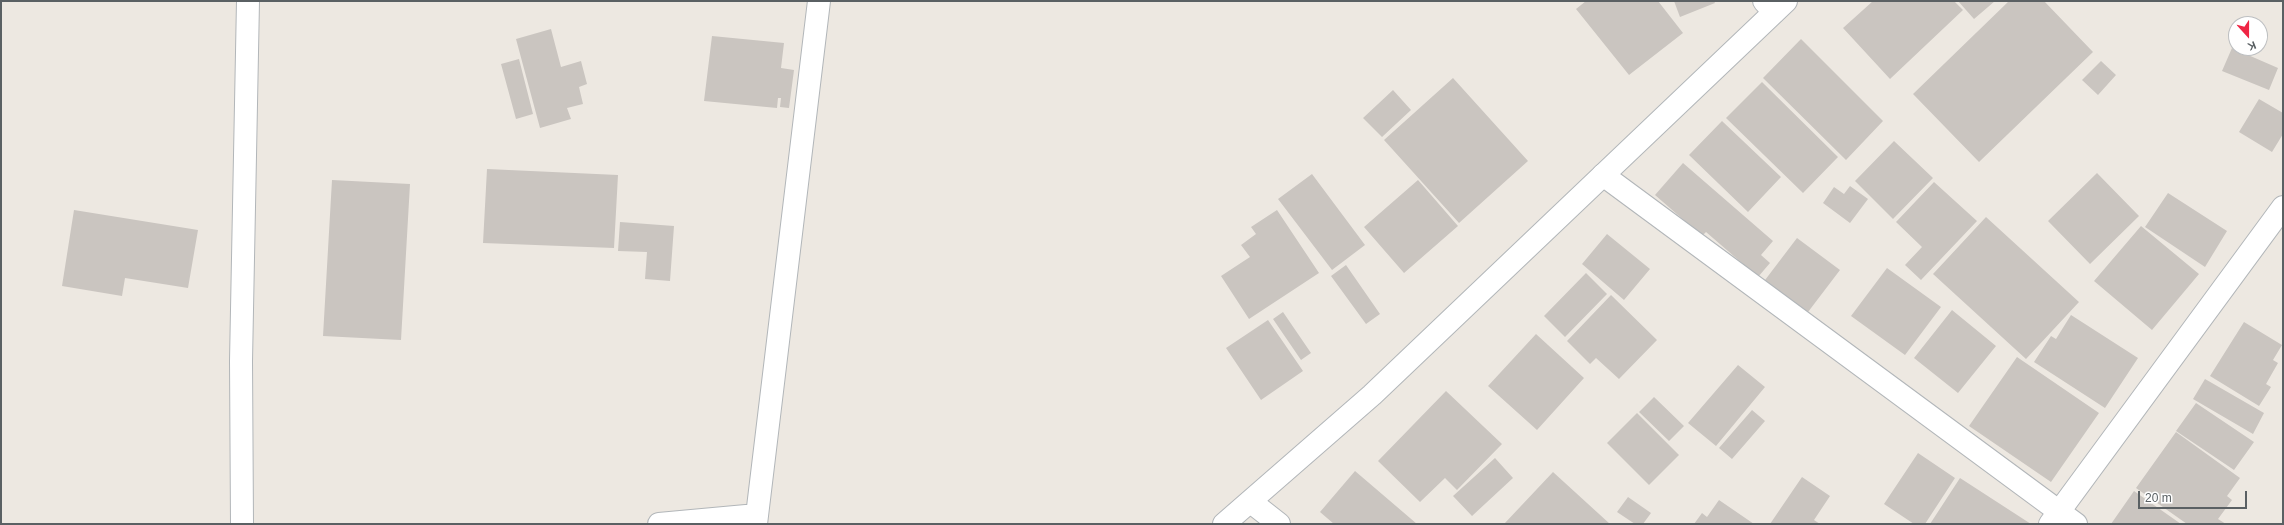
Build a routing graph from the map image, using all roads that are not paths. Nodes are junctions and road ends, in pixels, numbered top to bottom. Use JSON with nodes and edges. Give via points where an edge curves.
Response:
{"nodes":[{"id":1,"x":248,"y":1,"type":"edge"},
{"id":2,"x":819,"y":1,"type":"edge"},
{"id":3,"x":1775,"y":5,"type":"edge"},
{"id":4,"x":1603,"y":175,"type":"junction"},
{"id":5,"x":2283,"y":207,"type":"edge"},
{"id":6,"x":1251,"y":502,"type":"junction"},
{"id":7,"x":2055,"y":517,"type":"edge"},
{"id":8,"x":756,"y":520,"type":"edge"},
{"id":9,"x":242,"y":524,"type":"edge"},
{"id":10,"x":659,"y":524,"type":"edge"},
{"id":11,"x":1224,"y":524,"type":"edge"},
{"id":12,"x":1279,"y":524,"type":"edge"},
{"id":13,"x":2076,"y":524,"type":"edge"}],
"edges":[{"from":1,"to":9,"type":"street","via":[[241,361]]},
{"from":2,"to":8,"type":"street"},
{"from":3,"to":4,"type":"street"},
{"from":4,"to":6,"type":"street","via":[[1372,395]]},
{"from":4,"to":7,"type":"street"},
{"from":5,"to":7,"type":"street"},
{"from":6,"to":11,"type":"street"},
{"from":6,"to":12,"type":"street"},
{"from":7,"to":13,"type":"street"},
{"from":8,"to":10,"type":"street"}]}
